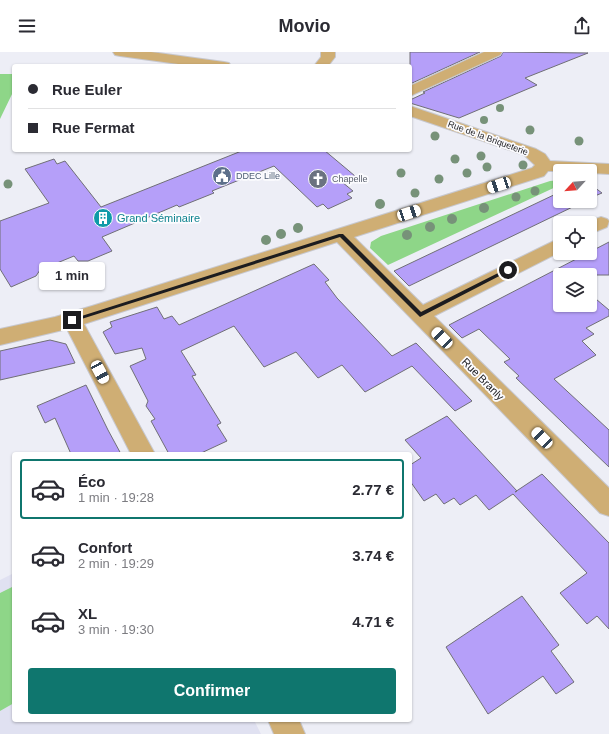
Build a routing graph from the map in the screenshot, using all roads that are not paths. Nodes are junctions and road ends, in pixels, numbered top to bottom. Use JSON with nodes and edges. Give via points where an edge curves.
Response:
{"nodes":[{"id":1,"x":120,"y":52,"type":"edge"},
{"id":2,"x":328,"y":52,"type":"edge"},
{"id":3,"x":495,"y":52,"type":"edge"},
{"id":4,"x":209,"y":64,"type":"edge"},
{"id":5,"x":323,"y":64,"type":"edge"},
{"id":6,"x":412,"y":91,"type":"edge"},
{"id":7,"x":412,"y":112,"type":"edge"},
{"id":8,"x":544,"y":166,"type":"junction"},
{"id":9,"x":609,"y":169,"type":"edge"},
{"id":10,"x":341,"y":235,"type":"junction"},
{"id":11,"x":553,"y":248,"type":"edge"},
{"id":12,"x":420,"y":315,"type":"junction"},
{"id":13,"x":72,"y":320,"type":"junction"},
{"id":14,"x":0,"y":337,"type":"edge"},
{"id":15,"x":142,"y":452,"type":"edge"},
{"id":16,"x":609,"y":505,"type":"edge"},
{"id":17,"x":284,"y":722,"type":"edge"},
{"id":18,"x":290,"y":734,"type":"edge"}],
"edges":[{"from":1,"to":4,"type":"street"},
{"from":2,"to":5,"type":"street","via":[[328,57]]},
{"from":3,"to":6,"type":"street"},
{"from":7,"to":8,"type":"street","name":"Rue de la Briqueterie","via":[[530,152],[543,162]]},
{"from":8,"to":9,"type":"street"},
{"from":8,"to":10,"type":"street","via":[[538,172]]},
{"from":10,"to":12,"type":"street","name":"Rue Branly"},
{"from":10,"to":13,"type":"street"},
{"from":11,"to":12,"type":"street"},
{"from":12,"to":16,"type":"street","name":"Rue Branly"},
{"from":13,"to":14,"type":"street"},
{"from":13,"to":15,"type":"street"},
{"from":17,"to":18,"type":"street"}]}
